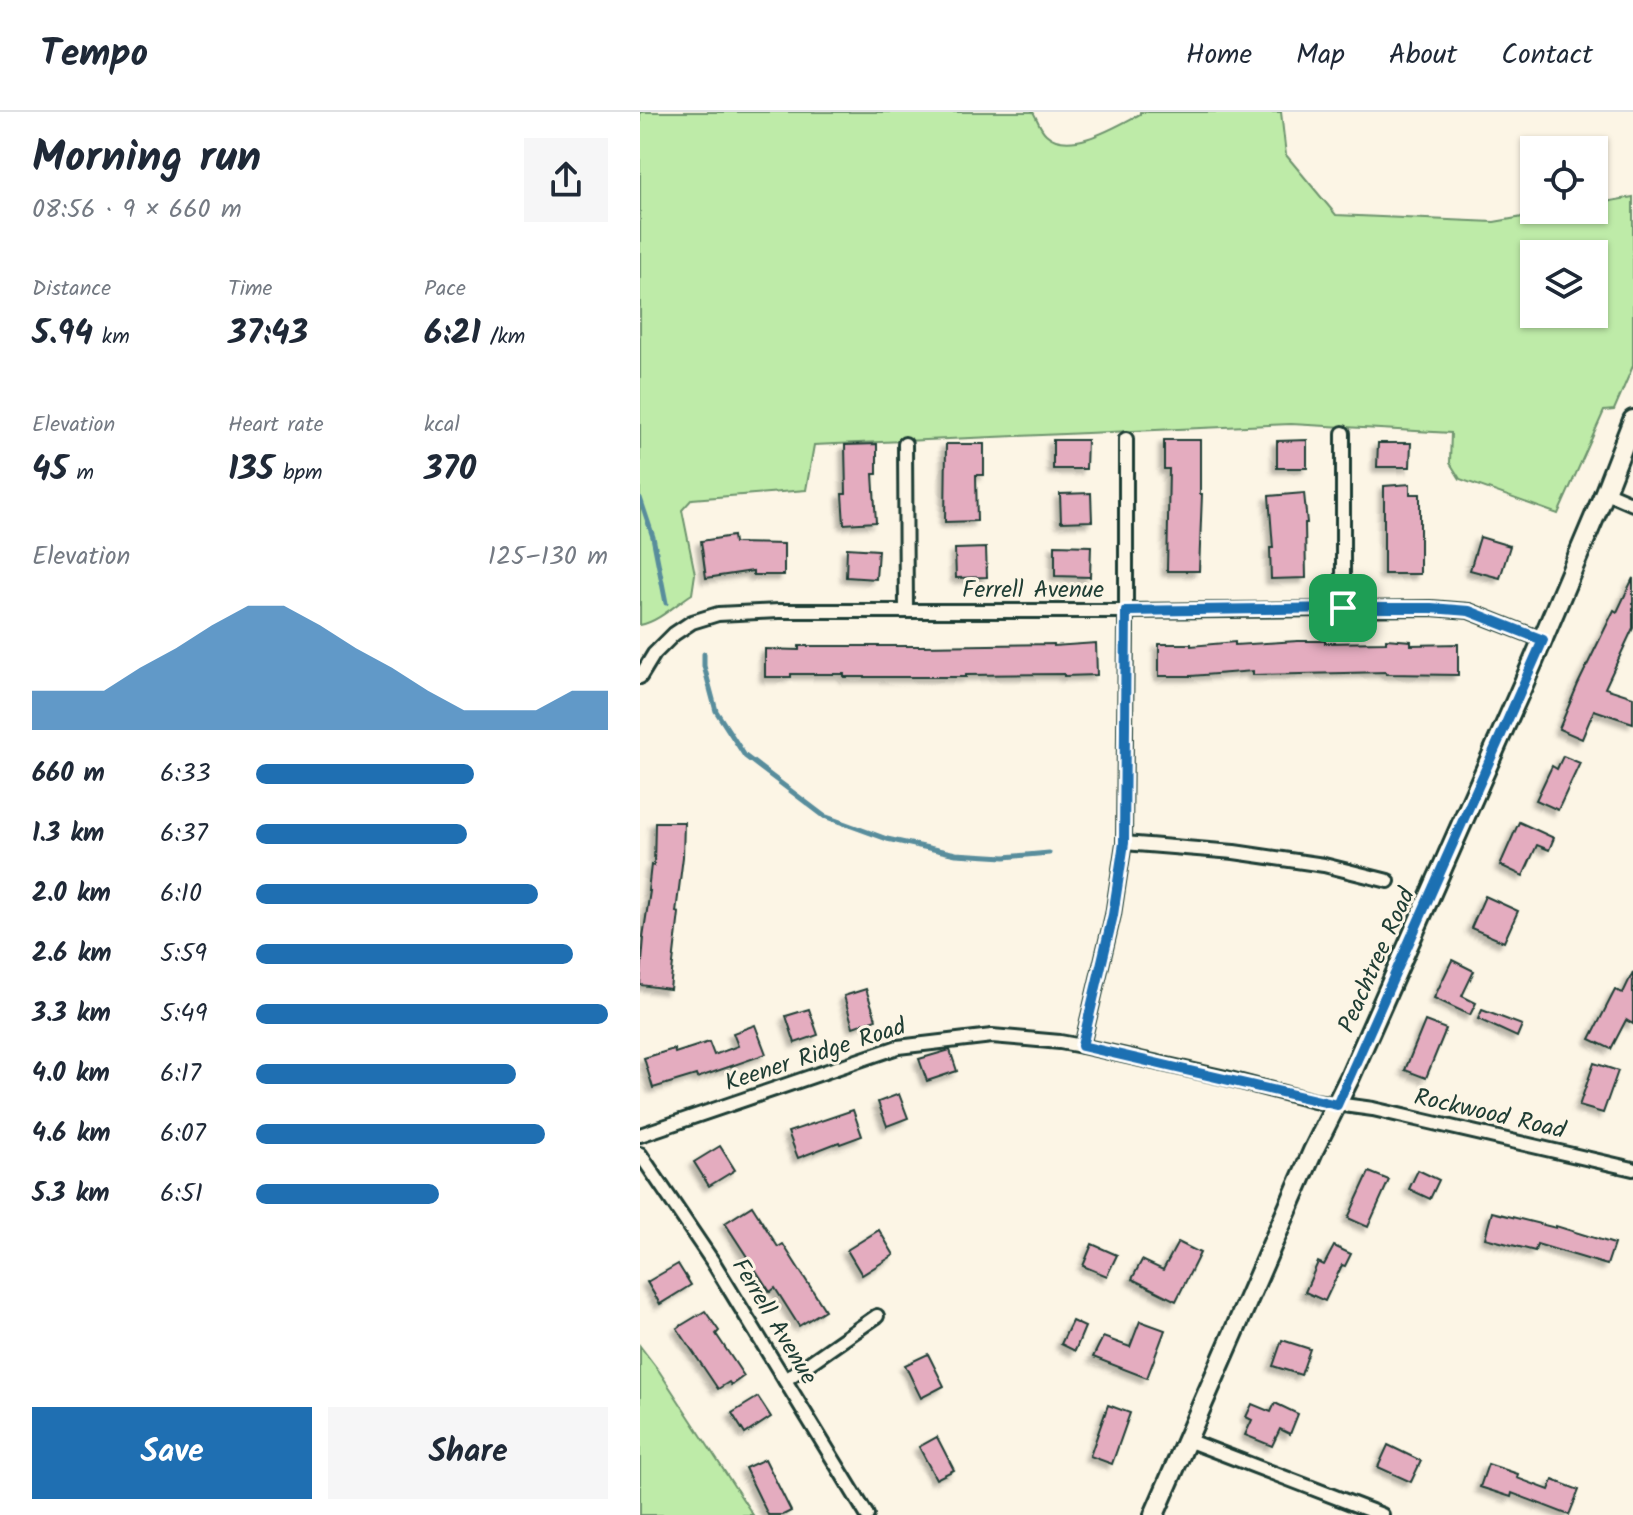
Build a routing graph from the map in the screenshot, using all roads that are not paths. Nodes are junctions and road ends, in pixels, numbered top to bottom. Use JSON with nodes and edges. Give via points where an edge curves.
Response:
{"nodes":[{"id":1,"x":1633,"y":420,"type":"edge"},
{"id":2,"x":1343,"y":433,"type":"dead end"},
{"id":3,"x":1126,"y":439,"type":"dead end"},
{"id":4,"x":905,"y":444,"type":"dead end"},
{"id":5,"x":1605,"y":492,"type":"junction"},
{"id":6,"x":1633,"y":504,"type":"edge"},
{"id":7,"x":1343,"y":608,"type":"junction"},
{"id":8,"x":906,"y":611,"type":"junction"},
{"id":9,"x":1126,"y":611,"type":"junction"},
{"id":10,"x":1543,"y":640,"type":"junction"},
{"id":11,"x":640,"y":677,"type":"edge"},
{"id":12,"x":1124,"y":843,"type":"junction"},
{"id":13,"x":1388,"y":881,"type":"dead end"},
{"id":14,"x":1082,"y":1046,"type":"junction"},
{"id":15,"x":1337,"y":1105,"type":"junction"},
{"id":16,"x":640,"y":1135,"type":"edge"},
{"id":17,"x":640,"y":1154,"type":"edge"},
{"id":18,"x":1633,"y":1169,"type":"edge"},
{"id":19,"x":877,"y":1316,"type":"dead end"},
{"id":20,"x":785,"y":1380,"type":"junction"},
{"id":21,"x":1187,"y":1440,"type":"junction"},
{"id":22,"x":867,"y":1515,"type":"edge"},
{"id":23,"x":1154,"y":1515,"type":"edge"},
{"id":24,"x":1382,"y":1515,"type":"edge"}],
"edges":[{"from":1,"to":5,"type":"street","name":"Peachtree Road"},
{"from":2,"to":7,"type":"street"},
{"from":3,"to":9,"type":"street"},
{"from":4,"to":8,"type":"street"},
{"from":5,"to":6,"type":"street"},
{"from":5,"to":10,"type":"street","name":"Peachtree Road"},
{"from":7,"to":9,"type":"street","name":"Ferrell Avenue"},
{"from":7,"to":10,"type":"street","name":"Ferrell Avenue","via":[[1469,611]]},
{"from":8,"to":9,"type":"street","name":"Ferrell Avenue"},
{"from":8,"to":11,"type":"street","name":"Ferrell Avenue","via":[[718,614],[674,634]]},
{"from":9,"to":12,"type":"street"},
{"from":10,"to":15,"type":"street","name":"Peachtree Road"},
{"from":12,"to":13,"type":"street","via":[[1294,860]]},
{"from":12,"to":14,"type":"street"},
{"from":14,"to":15,"type":"street","name":"Keener Ridge Road"},
{"from":14,"to":16,"type":"street","name":"Keener Ridge Road","via":[[992,1036],[898,1047]]},
{"from":15,"to":18,"type":"street","name":"Rockwood Road"},
{"from":15,"to":21,"type":"street","name":"Peachtree Road"},
{"from":17,"to":20,"type":"street","name":"Ferrell Avenue"},
{"from":19,"to":20,"type":"street"},
{"from":20,"to":22,"type":"street","name":"Ferrell Avenue"},
{"from":21,"to":23,"type":"street","name":"Peachtree Road"},
{"from":21,"to":24,"type":"street"}]}
